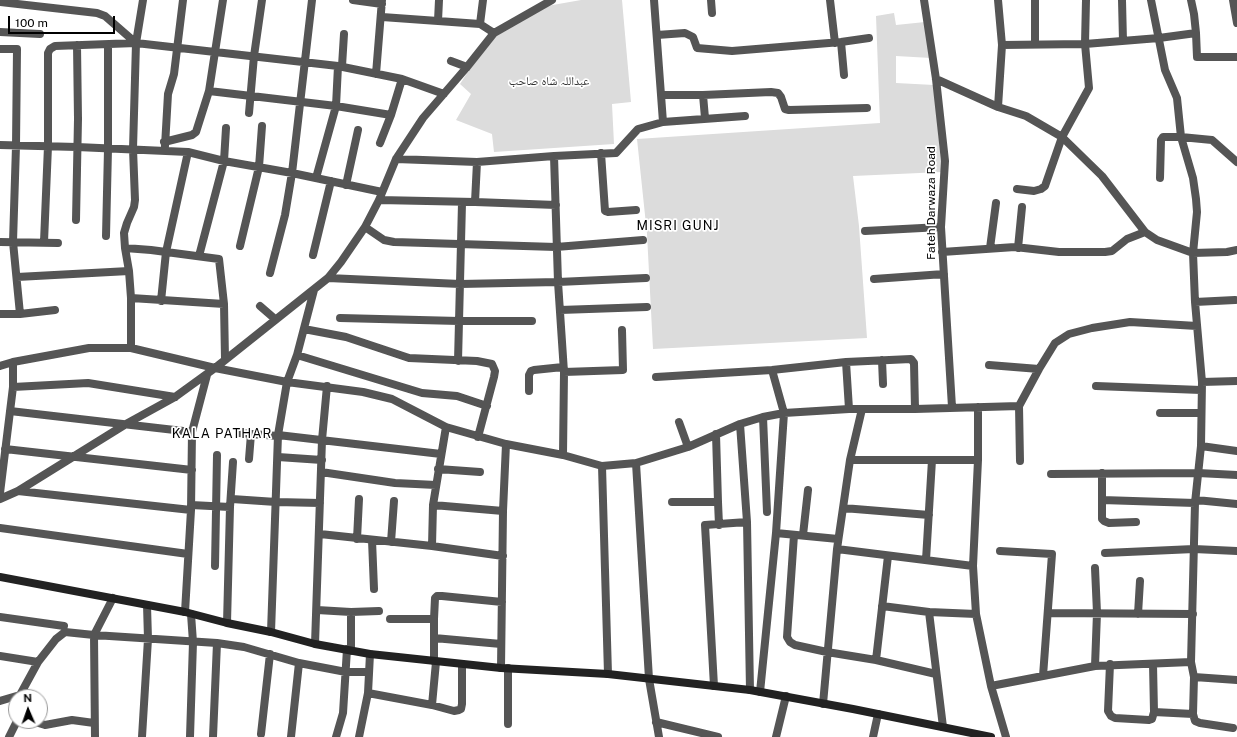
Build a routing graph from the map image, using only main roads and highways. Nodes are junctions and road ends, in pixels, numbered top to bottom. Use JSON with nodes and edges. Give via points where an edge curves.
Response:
{"nodes":[{"id":1,"x":0,"y":577,"type":"edge"},
{"id":2,"x":991,"y":737,"type":"edge"}],
"edges":[{"from":1,"to":2,"type":"main road","via":[[188,613],[316,644],[370,654],[504,668],[608,674],[750,690]]}]}
